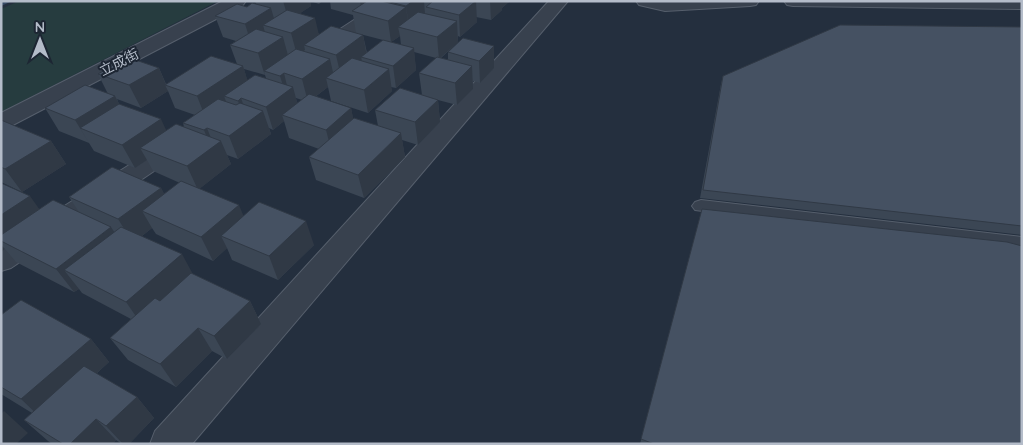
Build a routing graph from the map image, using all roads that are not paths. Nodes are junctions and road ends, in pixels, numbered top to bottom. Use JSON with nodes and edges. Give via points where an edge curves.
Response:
{"nodes":[{"id":1,"x":237,"y":1,"type":"edge"},
{"id":2,"x":396,"y":1,"type":"edge"},
{"id":3,"x":558,"y":1,"type":"edge"},
{"id":4,"x":644,"y":1,"type":"edge"},
{"id":5,"x":750,"y":1,"type":"edge"},
{"id":6,"x":793,"y":1,"type":"edge"},
{"id":7,"x":1022,"y":4,"type":"edge"},
{"id":8,"x":297,"y":66,"type":"edge"},
{"id":9,"x":1,"y":122,"type":"edge"},
{"id":10,"x":199,"y":131,"type":"edge"},
{"id":11,"x":701,"y":206,"type":"dead end"},
{"id":12,"x":1022,"y":244,"type":"edge"},
{"id":13,"x":1,"y":260,"type":"edge"},
{"id":14,"x":168,"y":444,"type":"edge"}],
"edges":[{"from":1,"to":9,"type":"street","name":"立成街"},
{"from":2,"to":8,"type":"street"},
{"from":3,"to":14,"type":"street"},
{"from":4,"to":5,"type":"street","via":[[665,6]]},
{"from":6,"to":7,"type":"street"},
{"from":10,"to":13,"type":"street"},
{"from":11,"to":12,"type":"lane"}]}
